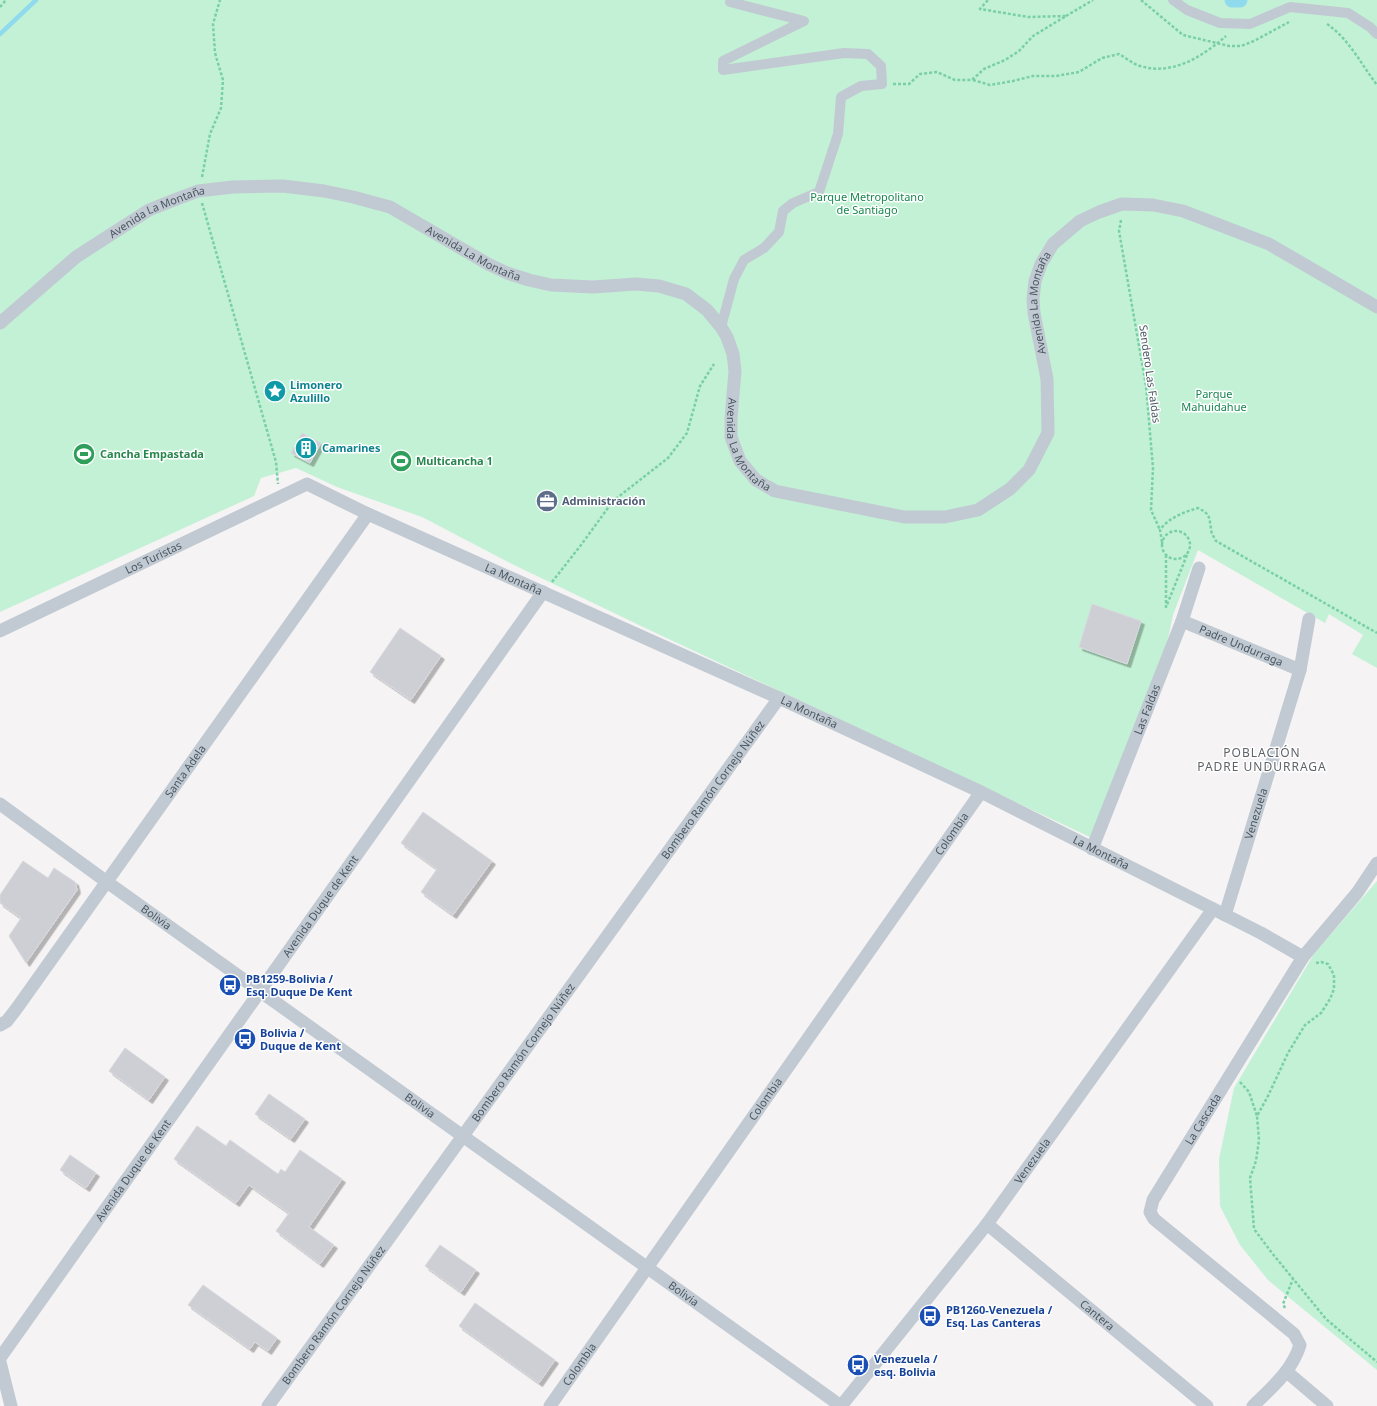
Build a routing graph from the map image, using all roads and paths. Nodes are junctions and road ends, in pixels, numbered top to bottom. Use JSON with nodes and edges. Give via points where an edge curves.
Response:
{"nodes":[{"id":1,"x":6,"y":0,"type":"edge"},
{"id":2,"x":220,"y":0,"type":"edge"},
{"id":3,"x":733,"y":0,"type":"edge"},
{"id":4,"x":988,"y":0,"type":"edge"},
{"id":5,"x":1093,"y":0,"type":"edge"},
{"id":6,"x":1141,"y":0,"type":"edge"},
{"id":7,"x":1173,"y":0,"type":"edge"},
{"id":8,"x":0,"y":7,"type":"edge"},
{"id":9,"x":1066,"y":16,"type":"junction"},
{"id":10,"x":1291,"y":21,"type":"dead end"},
{"id":11,"x":1326,"y":22,"type":"dead end"},
{"id":12,"x":1241,"y":23,"type":"junction"},
{"id":13,"x":1377,"y":34,"type":"edge"},
{"id":14,"x":1218,"y":43,"type":"junction"},
{"id":15,"x":972,"y":80,"type":"junction"},
{"id":16,"x":882,"y":84,"type":"junction"},
{"id":17,"x":1377,"y":85,"type":"edge"},
{"id":18,"x":198,"y":191,"type":"junction"},
{"id":19,"x":1121,"y":220,"type":"dead end"},
{"id":20,"x":1377,"y":307,"type":"edge"},
{"id":21,"x":0,"y":322,"type":"edge"},
{"id":22,"x":721,"y":327,"type":"junction"},
{"id":23,"x":714,"y":364,"type":"dead end"},
{"id":24,"x":307,"y":484,"type":"joint"},
{"id":25,"x":278,"y":498,"type":"junction"},
{"id":26,"x":368,"y":514,"type":"junction"},
{"id":27,"x":1160,"y":530,"type":"junction"},
{"id":28,"x":1162,"y":542,"type":"junction"},
{"id":29,"x":1166,"y":555,"type":"junction"},
{"id":30,"x":1187,"y":555,"type":"junction"},
{"id":31,"x":1199,"y":568,"type":"dead end"},
{"id":32,"x":543,"y":592,"type":"junction"},
{"id":33,"x":1309,"y":620,"type":"dead end"},
{"id":34,"x":1182,"y":621,"type":"junction"},
{"id":35,"x":0,"y":631,"type":"edge"},
{"id":36,"x":1377,"y":633,"type":"edge"},
{"id":37,"x":1300,"y":670,"type":"junction"},
{"id":38,"x":779,"y":698,"type":"junction"},
{"id":39,"x":981,"y":792,"type":"junction"},
{"id":40,"x":0,"y":804,"type":"edge"},
{"id":41,"x":1092,"y":849,"type":"junction"},
{"id":42,"x":1377,"y":863,"type":"edge"},
{"id":43,"x":107,"y":882,"type":"junction"},
{"id":44,"x":1213,"y":909,"type":"junction"},
{"id":45,"x":1225,"y":915,"type":"junction"},
{"id":46,"x":1303,"y":957,"type":"junction"},
{"id":47,"x":261,"y":992,"type":"junction"},
{"id":48,"x":0,"y":1026,"type":"edge"},
{"id":49,"x":1231,"y":1073,"type":"junction"},
{"id":50,"x":1257,"y":1116,"type":"junction"},
{"id":51,"x":463,"y":1136,"type":"junction"},
{"id":52,"x":987,"y":1224,"type":"junction"},
{"id":53,"x":648,"y":1268,"type":"junction"},
{"id":54,"x":1293,"y":1279,"type":"junction"},
{"id":55,"x":1286,"y":1311,"type":"dead end"},
{"id":56,"x":0,"y":1358,"type":"edge"},
{"id":57,"x":0,"y":1362,"type":"edge"},
{"id":58,"x":1377,"y":1362,"type":"edge"},
{"id":59,"x":1287,"y":1372,"type":"junction"},
{"id":60,"x":11,"y":1406,"type":"edge"},
{"id":61,"x":268,"y":1406,"type":"edge"},
{"id":62,"x":550,"y":1406,"type":"edge"},
{"id":63,"x":841,"y":1406,"type":"edge"},
{"id":64,"x":1207,"y":1406,"type":"edge"},
{"id":65,"x":1253,"y":1406,"type":"edge"},
{"id":66,"x":1327,"y":1406,"type":"edge"}],
"edges":[{"from":1,"to":8,"type":"path"},
{"from":2,"to":18,"type":"path","via":[[213,24],[215,53],[224,80],[221,108],[210,134]]},
{"from":3,"to":16,"type":"street","via":[[730,2],[804,21],[722,61],[723,70],[844,53],[868,54],[881,66]]},
{"from":4,"to":9,"type":"path","via":[[980,9],[1028,17]]},
{"from":5,"to":9,"type":"path"},
{"from":6,"to":14,"type":"path","via":[[1183,35]]},
{"from":7,"to":12,"type":"street","via":[[1187,10],[1220,22]]},
{"from":9,"to":15,"type":"path","via":[[1033,36],[1019,51],[984,69]]},
{"from":10,"to":14,"type":"path","via":[[1241,46]]},
{"from":11,"to":17,"type":"path","via":[[1350,46]]},
{"from":12,"to":13,"type":"street","via":[[1250,24],[1290,7],[1348,13]]},
{"from":12,"to":14,"type":"path"},
{"from":14,"to":15,"type":"path","via":[[1202,55],[1178,66],[1154,69],[1139,66],[1119,54],[1102,58],[1079,72],[1033,76],[990,85]]},
{"from":15,"to":16,"type":"path","via":[[954,80],[937,72],[920,74],[909,84]]},
{"from":16,"to":22,"type":"street","via":[[862,86],[841,97],[838,134],[819,192],[793,203],[783,211],[779,232],[764,248],[744,260],[734,279]]},
{"from":18,"to":21,"type":"street","name":"Avenida La Montaña","via":[[149,210],[76,257]]},
{"from":18,"to":22,"type":"street","name":"Avenida La Montaña","via":[[283,186],[353,197],[390,207],[507,273],[551,285],[658,286],[686,294],[707,310]]},
{"from":18,"to":25,"type":"path","via":[[276,462]]},
{"from":19,"to":27,"type":"path","name":"Sendero Las Faldas","via":[[1119,231],[1146,386],[1153,468],[1151,510]]},
{"from":20,"to":22,"type":"street","name":"Avenida La Montaña","via":[[1269,244],[1183,211],[1153,205],[1122,204],[1080,221],[1053,244],[1041,264],[1035,281],[1034,312],[1047,379],[1048,433],[1029,470],[1010,489],[978,510],[945,517],[904,516],[775,491],[756,480],[740,461],[731,437],[735,371],[733,354]]},
{"from":23,"to":32,"type":"path","via":[[700,386],[687,433],[668,458],[613,500]]},
{"from":24,"to":25,"type":"street","name":"Los Turistas"},
{"from":24,"to":26,"type":"street","name":"La Montaña"},
{"from":25,"to":35,"type":"street","name":"Los Turistas"},
{"from":26,"to":32,"type":"street","name":"La Montaña"},
{"from":26,"to":43,"type":"street","name":"Santa Adela"},
{"from":27,"to":28,"type":"path","name":"Sendero Las Faldas"},
{"from":27,"to":36,"type":"path","via":[[1164,524],[1184,512],[1198,508],[1206,512],[1210,518],[1211,531],[1216,541]]},
{"from":28,"to":29,"type":"path"},
{"from":28,"to":30,"type":"path","via":[[1170,532],[1184,532],[1190,540]]},
{"from":29,"to":30,"type":"path","via":[[1178,560]]},
{"from":29,"to":30,"type":"path","via":[[1166,606]]},
{"from":31,"to":34,"type":"street","name":"Las Faldas"},
{"from":32,"to":38,"type":"street","name":"La Montaña"},
{"from":32,"to":47,"type":"street","name":"Avenida Duque de Kent"},
{"from":33,"to":37,"type":"street","name":"Venezuela"},
{"from":34,"to":37,"type":"street","name":"Padre Undurraga"},
{"from":34,"to":41,"type":"street","name":"Las Faldas"},
{"from":37,"to":45,"type":"street","name":"Venezuela"},
{"from":38,"to":39,"type":"street","name":"La Montaña"},
{"from":38,"to":51,"type":"street","name":"Bombero Ramón Cornejo Núñez"},
{"from":39,"to":41,"type":"street","name":"La Montaña"},
{"from":39,"to":53,"type":"street","name":"Colombia"},
{"from":40,"to":43,"type":"street","name":"Bolivia"},
{"from":41,"to":44,"type":"street","name":"La Montaña"},
{"from":42,"to":46,"type":"street","name":"La Cascada","via":[[1357,893]]},
{"from":43,"to":47,"type":"street","name":"Bolivia"},
{"from":43,"to":48,"type":"street","name":"Santa Adela","via":[[17,1008]]},
{"from":44,"to":45,"type":"street","name":"La Montaña"},
{"from":44,"to":52,"type":"street","name":"Venezuela"},
{"from":45,"to":46,"type":"street","name":"La Montaña","via":[[1272,938]]},
{"from":46,"to":49,"type":"street","name":"La Cascada"},
{"from":46,"to":50,"type":"path","via":[[1315,963],[1328,964],[1334,975],[1334,989],[1321,1013],[1304,1025]]},
{"from":47,"to":51,"type":"street","name":"Bolivia"},
{"from":47,"to":56,"type":"street","name":"Avenida Duque de Kent"},
{"from":49,"to":50,"type":"path","via":[[1249,1092]]},
{"from":49,"to":59,"type":"street","name":"La Cascada","via":[[1153,1200],[1150,1212],[1154,1219],[1294,1334],[1300,1345],[1297,1356]]},
{"from":50,"to":54,"type":"path","via":[[1259,1140],[1250,1178],[1254,1229]]},
{"from":51,"to":53,"type":"street","name":"Bolivia"},
{"from":51,"to":61,"type":"street","name":"Bombero Ramón Cornejo Núñez"},
{"from":52,"to":63,"type":"street","name":"Venezuela"},
{"from":52,"to":64,"type":"street","name":"Cantera"},
{"from":53,"to":62,"type":"street","name":"Colombia"},
{"from":53,"to":63,"type":"street","name":"Bolivia"},
{"from":54,"to":55,"type":"path","via":[[1283,1304]]},
{"from":54,"to":58,"type":"path","via":[[1326,1319]]},
{"from":57,"to":60,"type":"street"},
{"from":59,"to":65,"type":"street"},
{"from":59,"to":66,"type":"street"}]}
